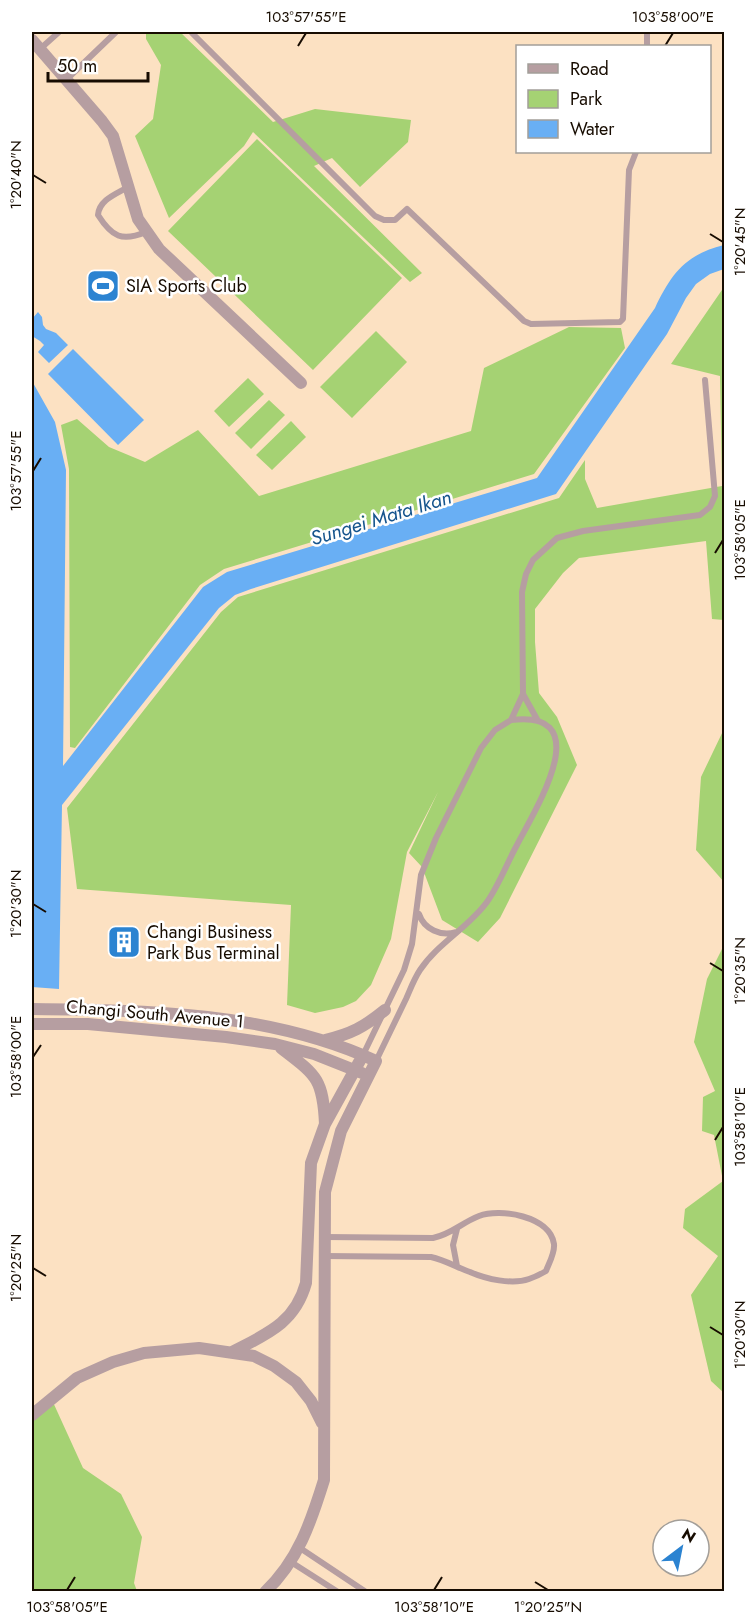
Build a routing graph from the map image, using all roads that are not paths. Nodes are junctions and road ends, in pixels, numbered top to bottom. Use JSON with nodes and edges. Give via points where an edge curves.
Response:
{"nodes":[{"id":1,"x":59,"y":32,"type":"edge"},
{"id":2,"x":116,"y":32,"type":"edge"},
{"id":3,"x":191,"y":32,"type":"edge"},
{"id":4,"x":36,"y":45,"type":"edge"},
{"id":5,"x":66,"y":80,"type":"junction"},
{"id":6,"x":636,"y":153,"type":"edge"},
{"id":7,"x":128,"y":187,"type":"junction"},
{"id":8,"x":147,"y":232,"type":"junction"},
{"id":9,"x":705,"y":380,"type":"dead end"},
{"id":10,"x":301,"y":383,"type":"dead end"},
{"id":11,"x":523,"y":694,"type":"junction"},
{"id":12,"x":511,"y":720,"type":"junction"},
{"id":13,"x":538,"y":721,"type":"junction"},
{"id":14,"x":418,"y":911,"type":"junction"},
{"id":15,"x":457,"y":932,"type":"junction"},
{"id":16,"x":32,"y":1009,"type":"edge"},
{"id":17,"x":385,"y":1010,"type":"junction"},
{"id":18,"x":32,"y":1024,"type":"edge"},
{"id":19,"x":323,"y":1040,"type":"junction"},
{"id":20,"x":275,"y":1044,"type":"junction"},
{"id":21,"x":363,"y":1055,"type":"junction"},
{"id":22,"x":376,"y":1061,"type":"junction"},
{"id":23,"x":356,"y":1070,"type":"junction"},
{"id":24,"x":369,"y":1076,"type":"junction"},
{"id":25,"x":325,"y":1124,"type":"junction"},
{"id":26,"x":458,"y":1229,"type":"junction"},
{"id":27,"x":324,"y":1237,"type":"junction"},
{"id":28,"x":324,"y":1256,"type":"junction"},
{"id":29,"x":457,"y":1266,"type":"junction"},
{"id":30,"x":232,"y":1352,"type":"junction"},
{"id":31,"x":32,"y":1415,"type":"edge"},
{"id":32,"x":323,"y":1427,"type":"junction"},
{"id":33,"x":300,"y":1548,"type":"junction"},
{"id":34,"x":291,"y":1562,"type":"junction"},
{"id":35,"x":265,"y":1592,"type":"edge"},
{"id":36,"x":338,"y":1592,"type":"edge"},
{"id":37,"x":366,"y":1592,"type":"edge"}],
"edges":[{"from":1,"to":4,"type":"lane"},
{"from":2,"to":5,"type":"lane"},
{"from":3,"to":6,"type":"lane","via":[[375,216],[395,220],[407,209],[527,323],[620,322],[624,316],[629,170]]},
{"from":4,"to":5,"type":"street"},
{"from":5,"to":7,"type":"street","via":[[113,136]]},
{"from":7,"to":8,"type":"street","via":[[138,219]]},
{"from":7,"to":8,"type":"lane","via":[[102,203],[98,215],[108,229],[122,238]]},
{"from":8,"to":10,"type":"street","via":[[159,249]]},
{"from":9,"to":11,"type":"lane","via":[[715,496],[710,507],[700,515],[583,531],[557,538],[545,548],[533,560],[522,592]]},
{"from":11,"to":12,"type":"lane"},
{"from":11,"to":13,"type":"lane"},
{"from":12,"to":13,"type":"lane"},
{"from":12,"to":14,"type":"lane","via":[[495,730],[481,748],[456,796],[421,875]]},
{"from":13,"to":15,"type":"lane","via":[[548,725],[554,737],[554,770],[488,901]]},
{"from":14,"to":15,"type":"lane","via":[[421,920],[436,932]]},
{"from":14,"to":17,"type":"lane","via":[[404,970]]},
{"from":15,"to":22,"type":"lane","via":[[419,971]]},
{"from":16,"to":19,"type":"street","name":"Changi South Avenue 1","via":[[136,1011],[230,1020]]},
{"from":17,"to":19,"type":"street","via":[[354,1032]]},
{"from":17,"to":21,"type":"lane"},
{"from":18,"to":20,"type":"street","name":"Changi South Avenue 1","via":[[88,1024]]},
{"from":19,"to":21,"type":"street","name":"Changi South Avenue 1"},
{"from":20,"to":23,"type":"street","name":"Changi South Avenue 1"},
{"from":20,"to":25,"type":"street","name":"Changi South Avenue 1","via":[[308,1069],[318,1082],[324,1096]]},
{"from":21,"to":22,"type":"street","name":"Changi South Avenue 1"},
{"from":21,"to":23,"type":"street"},
{"from":22,"to":24,"type":"street"},
{"from":23,"to":24,"type":"street","name":"Changi South Avenue 1"},
{"from":23,"to":25,"type":"street"},
{"from":24,"to":27,"type":"street","via":[[341,1131],[330,1166]]},
{"from":25,"to":30,"type":"street","via":[[311,1163],[306,1283],[301,1300],[280,1324]]},
{"from":26,"to":27,"type":"lane","via":[[433,1238]]},
{"from":26,"to":29,"type":"lane","via":[[453,1245]]},
{"from":26,"to":29,"type":"lane","via":[[480,1216],[519,1215],[547,1230],[554,1244],[546,1271],[529,1280],[486,1278]]},
{"from":27,"to":28,"type":"street"},
{"from":28,"to":29,"type":"lane","via":[[431,1257]]},
{"from":28,"to":32,"type":"street"},
{"from":30,"to":31,"type":"street","via":[[169,1350],[113,1362],[77,1378]]},
{"from":30,"to":32,"type":"street","via":[[254,1356],[296,1382],[311,1401]]},
{"from":32,"to":33,"type":"street","via":[[324,1480]]},
{"from":33,"to":34,"type":"street"},
{"from":33,"to":37,"type":"lane"},
{"from":34,"to":35,"type":"street"},
{"from":34,"to":36,"type":"lane"}]}
